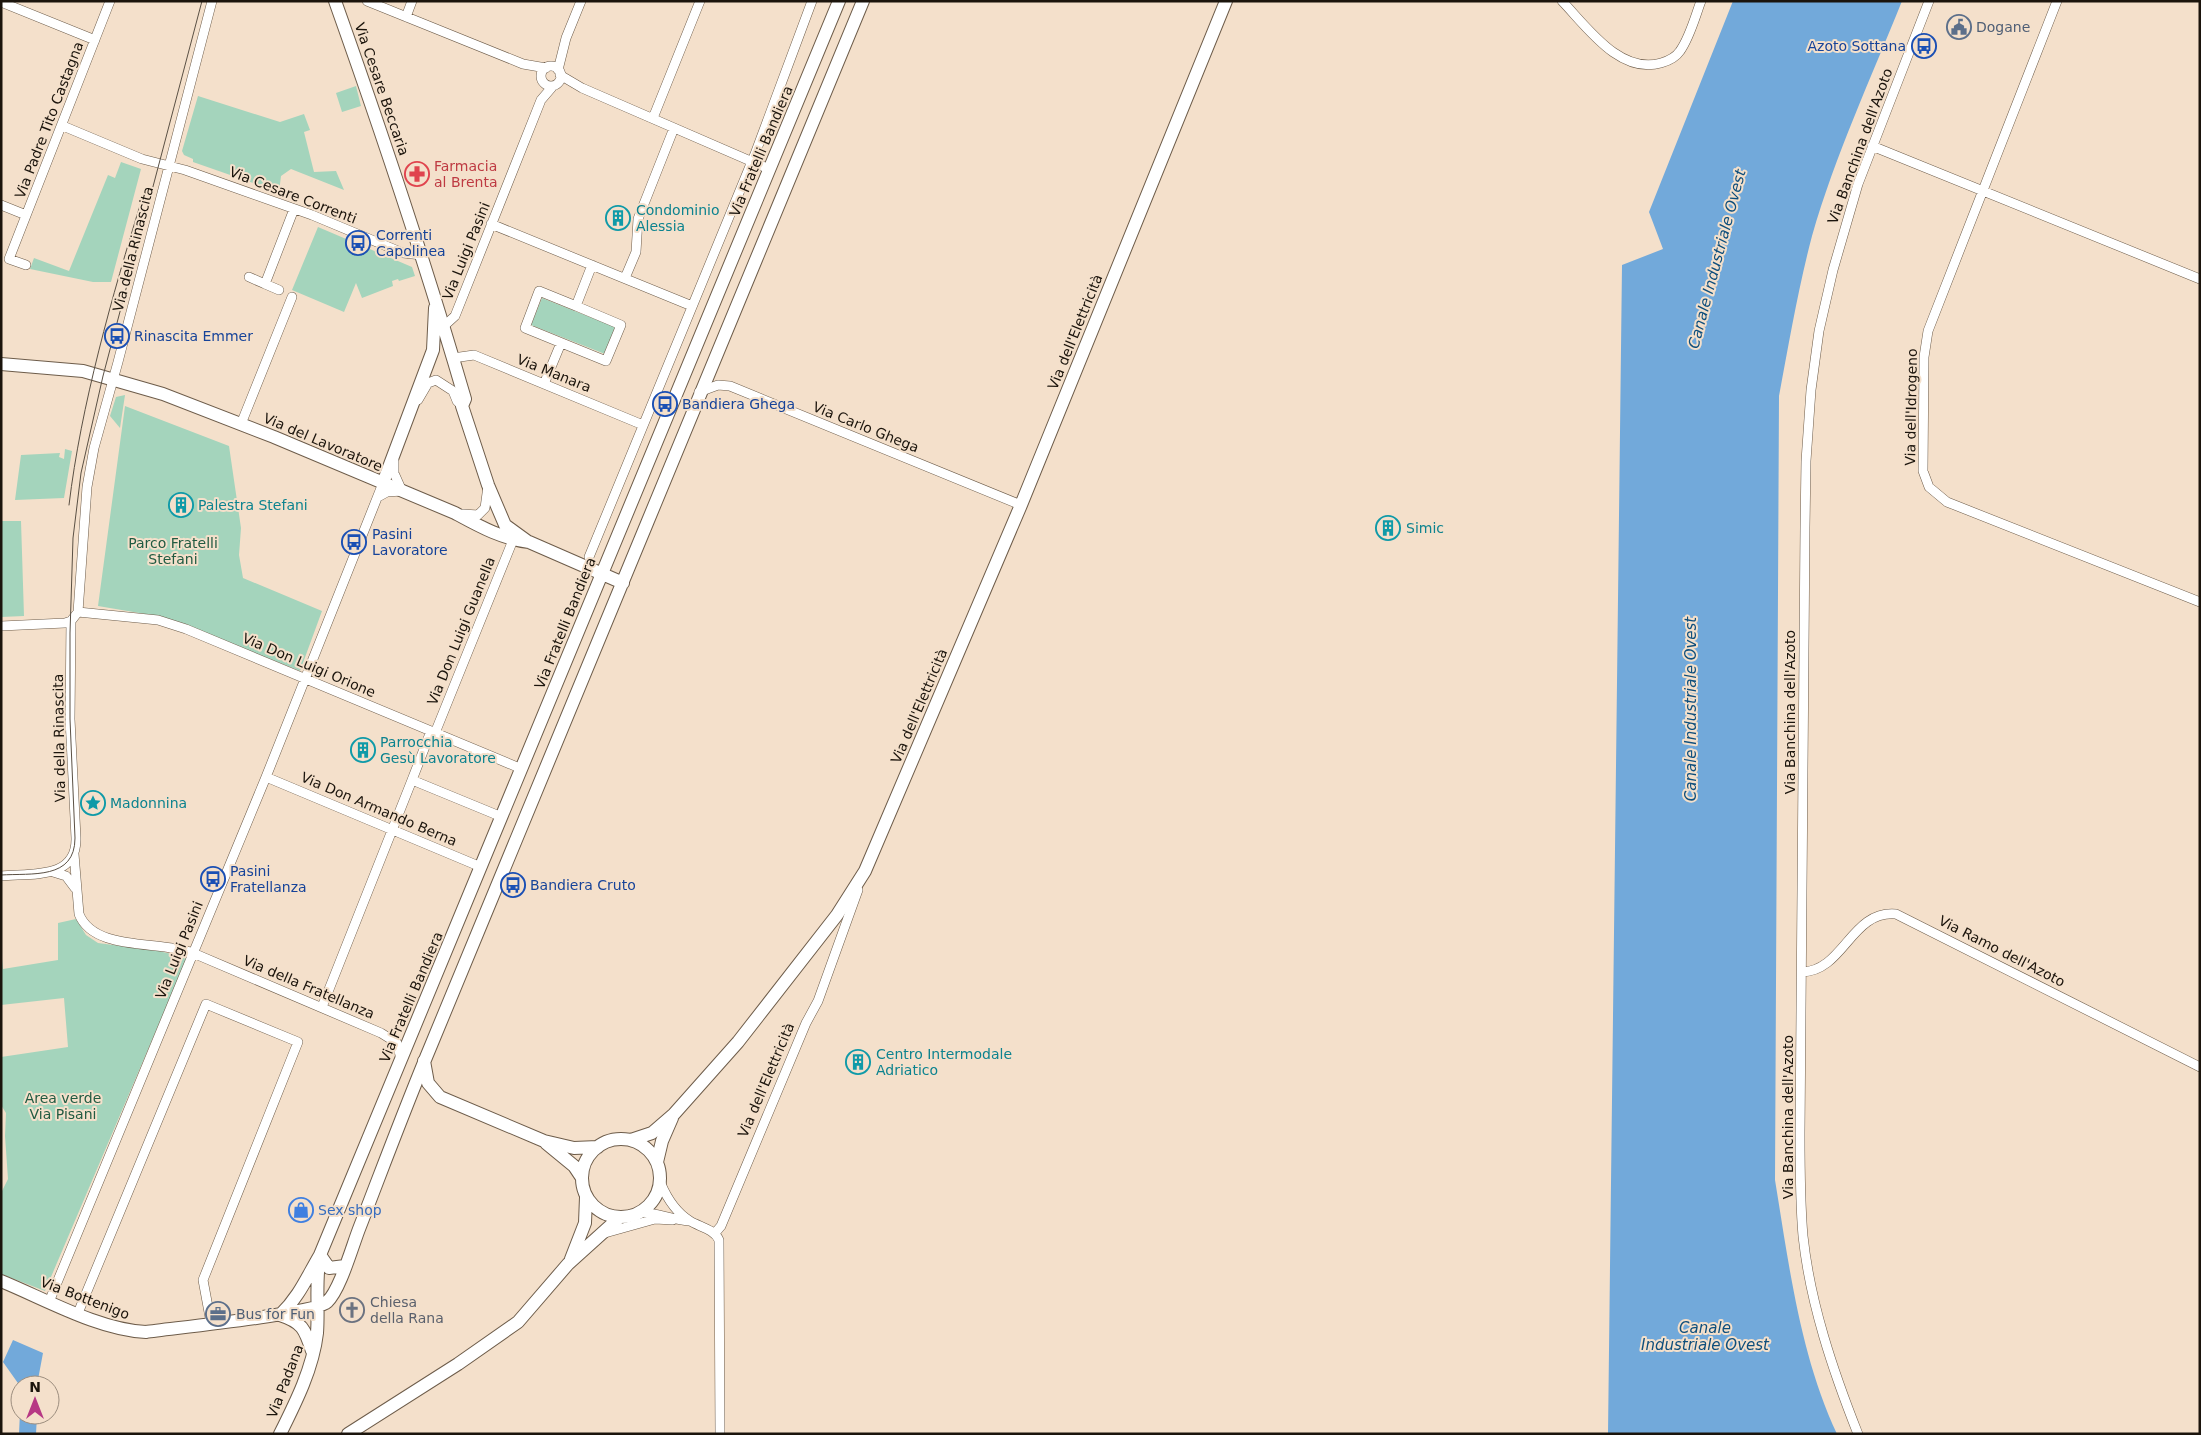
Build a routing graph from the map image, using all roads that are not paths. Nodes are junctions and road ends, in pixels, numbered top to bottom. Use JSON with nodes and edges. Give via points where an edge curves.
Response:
{"nodes":[{"id":1,"x":110,"y":1,"type":"edge"},
{"id":2,"x":212,"y":1,"type":"edge"},
{"id":3,"x":335,"y":1,"type":"edge"},
{"id":4,"x":367,"y":1,"type":"edge"},
{"id":5,"x":412,"y":1,"type":"edge"},
{"id":6,"x":581,"y":1,"type":"edge"},
{"id":7,"x":700,"y":1,"type":"edge"},
{"id":8,"x":812,"y":1,"type":"edge"},
{"id":9,"x":839,"y":1,"type":"edge"},
{"id":10,"x":863,"y":1,"type":"edge"},
{"id":11,"x":1226,"y":1,"type":"edge"},
{"id":12,"x":1562,"y":1,"type":"edge"},
{"id":13,"x":1701,"y":1,"type":"edge"},
{"id":14,"x":1929,"y":1,"type":"edge"},
{"id":15,"x":2057,"y":1,"type":"edge"},
{"id":16,"x":1,"y":2,"type":"edge"},
{"id":17,"x":406,"y":17,"type":"junction"},
{"id":18,"x":95,"y":40,"type":"junction"},
{"id":19,"x":523,"y":64,"type":"junction"},
{"id":20,"x":554,"y":75,"type":"junction"},
{"id":21,"x":542,"y":80,"type":"junction"},
{"id":22,"x":541,"y":100,"type":"junction"},
{"id":23,"x":653,"y":118,"type":"junction"},
{"id":24,"x":63,"y":126,"type":"junction"},
{"id":25,"x":674,"y":128,"type":"junction"},
{"id":26,"x":1872,"y":146,"type":"junction"},
{"id":27,"x":752,"y":160,"type":"junction"},
{"id":28,"x":168,"y":165,"type":"junction"},
{"id":29,"x":770,"y":169,"type":"junction"},
{"id":30,"x":1981,"y":191,"type":"junction"},
{"id":31,"x":1,"y":206,"type":"edge"},
{"id":32,"x":294,"y":209,"type":"junction"},
{"id":33,"x":26,"y":215,"type":"junction"},
{"id":34,"x":491,"y":224,"type":"junction"},
{"id":35,"x":422,"y":255,"type":"junction"},
{"id":36,"x":26,"y":265,"type":"dead end"},
{"id":37,"x":592,"y":265,"type":"junction"},
{"id":38,"x":249,"y":277,"type":"dead end"},
{"id":39,"x":625,"y":278,"type":"junction"},
{"id":40,"x":2200,"y":279,"type":"edge"},
{"id":41,"x":265,"y":284,"type":"junction"},
{"id":42,"x":279,"y":290,"type":"dead end"},
{"id":43,"x":292,"y":297,"type":"dead end"},
{"id":44,"x":435,"y":301,"type":"junction"},
{"id":45,"x":576,"y":306,"type":"junction"},
{"id":46,"x":692,"y":306,"type":"junction"},
{"id":47,"x":444,"y":326,"type":"junction"},
{"id":48,"x":561,"y":343,"type":"junction"},
{"id":49,"x":453,"y":358,"type":"junction"},
{"id":50,"x":1,"y":364,"type":"edge"},
{"id":51,"x":113,"y":378,"type":"junction"},
{"id":52,"x":544,"y":384,"type":"junction"},
{"id":53,"x":699,"y":392,"type":"junction"},
{"id":54,"x":415,"y":404,"type":"junction"},
{"id":55,"x":462,"y":406,"type":"junction"},
{"id":56,"x":241,"y":424,"type":"junction"},
{"id":57,"x":643,"y":425,"type":"junction"},
{"id":58,"x":394,"y":459,"type":"junction"},
{"id":59,"x":384,"y":483,"type":"junction"},
{"id":60,"x":488,"y":485,"type":"junction"},
{"id":61,"x":402,"y":491,"type":"junction"},
{"id":62,"x":378,"y":497,"type":"junction"},
{"id":63,"x":1020,"y":505,"type":"junction"},
{"id":64,"x":455,"y":513,"type":"junction"},
{"id":65,"x":513,"y":540,"type":"junction"},
{"id":66,"x":529,"y":542,"type":"junction"},
{"id":67,"x":589,"y":557,"type":"dead end"},
{"id":68,"x":602,"y":573,"type":"junction"},
{"id":69,"x":623,"y":582,"type":"junction"},
{"id":70,"x":2200,"y":602,"type":"edge"},
{"id":71,"x":78,"y":612,"type":"junction"},
{"id":72,"x":68,"y":622,"type":"junction"},
{"id":73,"x":1,"y":626,"type":"edge"},
{"id":74,"x":305,"y":678,"type":"junction"},
{"id":75,"x":433,"y":732,"type":"junction"},
{"id":76,"x":522,"y":769,"type":"junction"},
{"id":77,"x":266,"y":777,"type":"junction"},
{"id":78,"x":412,"y":780,"type":"junction"},
{"id":79,"x":502,"y":817,"type":"junction"},
{"id":80,"x":392,"y":829,"type":"junction"},
{"id":81,"x":74,"y":854,"type":"junction"},
{"id":82,"x":481,"y":867,"type":"junction"},
{"id":83,"x":865,"y":871,"type":"junction"},
{"id":84,"x":48,"y":872,"type":"junction"},
{"id":85,"x":1,"y":876,"type":"edge"},
{"id":86,"x":77,"y":892,"type":"junction"},
{"id":87,"x":193,"y":953,"type":"junction"},
{"id":88,"x":1802,"y":972,"type":"junction"},
{"id":89,"x":322,"y":1007,"type":"junction"},
{"id":90,"x":401,"y":1060,"type":"junction"},
{"id":91,"x":424,"y":1062,"type":"junction"},
{"id":92,"x":2200,"y":1067,"type":"edge"},
{"id":93,"x":411,"y":1097,"type":"junction"},
{"id":94,"x":440,"y":1097,"type":"junction"},
{"id":95,"x":674,"y":1114,"type":"junction"},
{"id":96,"x":631,"y":1140,"type":"junction"},
{"id":97,"x":544,"y":1141,"type":"junction"},
{"id":98,"x":598,"y":1147,"type":"junction"},
{"id":99,"x":657,"y":1162,"type":"junction"},
{"id":100,"x":582,"y":1178,"type":"junction"},
{"id":101,"x":660,"y":1184,"type":"junction"},
{"id":102,"x":586,"y":1197,"type":"junction"},
{"id":103,"x":641,"y":1212,"type":"junction"},
{"id":104,"x":618,"y":1218,"type":"junction"},
{"id":105,"x":673,"y":1220,"type":"junction"},
{"id":106,"x":690,"y":1221,"type":"junction"},
{"id":107,"x":715,"y":1233,"type":"junction"},
{"id":108,"x":598,"y":1236,"type":"junction"},
{"id":109,"x":320,"y":1256,"type":"junction"},
{"id":110,"x":568,"y":1264,"type":"junction"},
{"id":111,"x":345,"y":1266,"type":"junction"},
{"id":112,"x":1,"y":1281,"type":"edge"},
{"id":113,"x":49,"y":1302,"type":"junction"},
{"id":114,"x":318,"y":1308,"type":"junction"},
{"id":115,"x":78,"y":1313,"type":"junction"},
{"id":116,"x":280,"y":1314,"type":"junction"},
{"id":117,"x":211,"y":1323,"type":"junction"},
{"id":118,"x":313,"y":1357,"type":"junction"},
{"id":119,"x":280,"y":1434,"type":"edge"},
{"id":120,"x":348,"y":1434,"type":"edge"},
{"id":121,"x":720,"y":1434,"type":"edge"},
{"id":122,"x":1858,"y":1434,"type":"edge"}],
"edges":[{"from":1,"to":18,"type":"street","name":"Via Padre Tito Castagna"},
{"from":2,"to":28,"type":"street","name":"Via della Rinascita"},
{"from":3,"to":35,"type":"main road","name":"Via Cesare Beccaria"},
{"from":4,"to":17,"type":"street"},
{"from":5,"to":17,"type":"street"},
{"from":6,"to":20,"type":"street","name":"Via Luigi Pasini"},
{"from":7,"to":23,"type":"street"},
{"from":8,"to":27,"type":"street","name":"Via Fratelli Bandiera"},
{"from":9,"to":29,"type":"main road","name":"Via Fratelli Bandiera"},
{"from":10,"to":53,"type":"main road"},
{"from":11,"to":63,"type":"main road","name":"Via dell'Elettricità"},
{"from":12,"to":13,"type":"street","via":[[1607,48],[1620,57],[1636,63],[1654,64],[1668,61],[1679,53]]},
{"from":14,"to":26,"type":"street","name":"Via Banchina dell'Azoto"},
{"from":15,"to":30,"type":"street","name":"Via dell'Idrogeno"},
{"from":16,"to":18,"type":"street"},
{"from":17,"to":19,"type":"street"},
{"from":18,"to":24,"type":"street","name":"Via Padre Tito Castagna"},
{"from":19,"to":20,"type":"street"},
{"from":19,"to":21,"type":"street"},
{"from":20,"to":21,"type":"street","via":[[546,85]]},
{"from":20,"to":21,"type":"street","via":[[542,72]]},
{"from":20,"to":22,"type":"street","name":"Via Luigi Pasini"},
{"from":20,"to":23,"type":"street"},
{"from":21,"to":22,"type":"street","name":"Via Luigi Pasini"},
{"from":22,"to":34,"type":"street","name":"Via Luigi Pasini"},
{"from":23,"to":25,"type":"street"},
{"from":24,"to":28,"type":"street","name":"Via Cesare Correnti","via":[[112,147]]},
{"from":24,"to":33,"type":"street","name":"Via Padre Tito Castagna"},
{"from":25,"to":27,"type":"street"},
{"from":25,"to":39,"type":"street","via":[[638,219],[636,252]]},
{"from":26,"to":30,"type":"street"},
{"from":26,"to":88,"type":"street","name":"Via Banchina dell'Azoto","via":[[1833,270],[1819,331],[1811,399],[1804,528]]},
{"from":27,"to":29,"type":"street"},
{"from":27,"to":46,"type":"street","name":"Via Fratelli Bandiera"},
{"from":28,"to":32,"type":"street","name":"Via Cesare Correnti"},
{"from":28,"to":51,"type":"street","name":"Via della Rinascita"},
{"from":29,"to":68,"type":"main road","name":"Via Fratelli Bandiera"},
{"from":30,"to":40,"type":"street"},
{"from":30,"to":70,"type":"street","name":"Via dell'Idrogeno","via":[[1928,331],[1924,357],[1922,466],[1926,482],[1937,496],[1947,502]]},
{"from":31,"to":33,"type":"street"},
{"from":32,"to":35,"type":"street","name":"Via Cesare Correnti","via":[[403,253]]},
{"from":32,"to":41,"type":"street"},
{"from":33,"to":36,"type":"street","name":"Via Padre Tito Castagna","via":[[9,259]]},
{"from":34,"to":37,"type":"street"},
{"from":34,"to":47,"type":"street","name":"Via Luigi Pasini","via":[[455,316]]},
{"from":35,"to":44,"type":"main road","name":"Via Cesare Beccaria"},
{"from":37,"to":39,"type":"street"},
{"from":37,"to":45,"type":"street"},
{"from":38,"to":41,"type":"street"},
{"from":39,"to":46,"type":"street"},
{"from":41,"to":42,"type":"street"},
{"from":43,"to":56,"type":"street"},
{"from":44,"to":47,"type":"main road","name":"Via Cesare Beccaria"},
{"from":44,"to":54,"type":"main road","name":"Via Cesare Beccaria","via":[[433,350]]},
{"from":45,"to":48,"type":"street","via":[[539,291],[525,328]]},
{"from":45,"to":48,"type":"street","via":[[621,325],[606,361]]},
{"from":46,"to":57,"type":"street","name":"Via Fratelli Bandiera"},
{"from":47,"to":49,"type":"main road","name":"Via Cesare Beccaria"},
{"from":48,"to":52,"type":"street"},
{"from":49,"to":52,"type":"street","name":"Via Manara","via":[[474,356]]},
{"from":49,"to":55,"type":"main road","name":"Via Cesare Beccaria","via":[[465,399]]},
{"from":50,"to":51,"type":"main road","name":"Via del Lavoratore","via":[[61,368]]},
{"from":51,"to":56,"type":"main road","name":"Via del Lavoratore","via":[[193,404]]},
{"from":51,"to":71,"type":"street","name":"Via della Rinascita","via":[[87,487]]},
{"from":52,"to":57,"type":"street","name":"Via Manara"},
{"from":53,"to":63,"type":"street","name":"Via Carlo Ghega","via":[[718,385],[730,386]]},
{"from":53,"to":69,"type":"main road"},
{"from":54,"to":55,"type":"street","via":[[428,383],[436,380],[453,391],[456,401]]},
{"from":54,"to":58,"type":"main road","name":"Via Cesare Beccaria"},
{"from":55,"to":60,"type":"main road","name":"Via Cesare Beccaria"},
{"from":56,"to":59,"type":"main road","name":"Via del Lavoratore"},
{"from":57,"to":67,"type":"street","name":"Via Fratelli Bandiera"},
{"from":58,"to":59,"type":"main road","name":"Via Cesare Beccaria"},
{"from":58,"to":61,"type":"street","via":[[394,474]]},
{"from":59,"to":61,"type":"main road","name":"Via del Lavoratore"},
{"from":59,"to":62,"type":"street","name":"Via Luigi Pasini"},
{"from":60,"to":64,"type":"street","name":"Via Cesare Beccaria","via":[[486,508],[478,515]]},
{"from":60,"to":66,"type":"main road","name":"Via Cesare Beccaria","via":[[505,525]]},
{"from":61,"to":62,"type":"street","via":[[387,492]]},
{"from":61,"to":64,"type":"main road","name":"Via del Lavoratore"},
{"from":62,"to":74,"type":"street","name":"Via Luigi Pasini"},
{"from":63,"to":83,"type":"main road","name":"Via dell'Elettricità"},
{"from":64,"to":65,"type":"main road","name":"Via del Lavoratore"},
{"from":65,"to":66,"type":"main road","name":"Via del Lavoratore"},
{"from":65,"to":75,"type":"street","name":"Via Don Luigi Guanella"},
{"from":66,"to":68,"type":"main road","name":"Via del Lavoratore"},
{"from":68,"to":69,"type":"main road","name":"Via del Lavoratore"},
{"from":68,"to":76,"type":"main road","name":"Via Fratelli Bandiera"},
{"from":69,"to":91,"type":"main road"},
{"from":71,"to":72,"type":"street"},
{"from":71,"to":74,"type":"street","name":"Via Don Luigi Orione","via":[[158,620]]},
{"from":72,"to":73,"type":"street"},
{"from":72,"to":81,"type":"street","name":"Via della Rinascita"},
{"from":74,"to":75,"type":"street","name":"Via Don Luigi Orione"},
{"from":74,"to":77,"type":"street","name":"Via Luigi Pasini"},
{"from":75,"to":76,"type":"street","name":"Via Don Luigi Orione"},
{"from":75,"to":78,"type":"street","name":"Via Don Luigi Guanella"},
{"from":76,"to":79,"type":"main road","name":"Via Fratelli Bandiera"},
{"from":77,"to":80,"type":"street","name":"Via Don Armando Berna"},
{"from":77,"to":87,"type":"street","name":"Via Luigi Pasini"},
{"from":78,"to":79,"type":"street"},
{"from":78,"to":80,"type":"street","name":"Via Don Luigi Guanella"},
{"from":79,"to":82,"type":"main road","name":"Via Fratelli Bandiera"},
{"from":80,"to":82,"type":"street","name":"Via Don Armando Berna"},
{"from":80,"to":89,"type":"street","name":"Via Don Luigi Guanella"},
{"from":81,"to":84,"type":"street","via":[[64,867]]},
{"from":81,"to":86,"type":"street","name":"Via della Rinascita"},
{"from":82,"to":90,"type":"main road","name":"Via Fratelli Bandiera"},
{"from":83,"to":95,"type":"main road","via":[[837,915],[738,1042]]},
{"from":83,"to":107,"type":"street","name":"Via dell'Elettricità","via":[[818,1001],[721,1226]]},
{"from":84,"to":85,"type":"street"},
{"from":84,"to":86,"type":"street","via":[[66,876]]},
{"from":86,"to":87,"type":"street","name":"Via della Rinascita","via":[[81,919],[96,934]]},
{"from":87,"to":89,"type":"street","name":"Via della Fratellanza"},
{"from":87,"to":113,"type":"street","name":"Via Luigi Pasini"},
{"from":88,"to":92,"type":"street","name":"Via Ramo dell'Azoto","via":[[1812,972],[1826,965],[1868,920],[1886,914],[1901,916]]},
{"from":88,"to":122,"type":"street","name":"Via Banchina dell'Azoto","via":[[1800,1141],[1803,1237],[1820,1319]]},
{"from":89,"to":90,"type":"street","name":"Via della Fratellanza","via":[[391,1038]]},
{"from":90,"to":109,"type":"main road","name":"Via Fratelli Bandiera"},
{"from":91,"to":93,"type":"main road"},
{"from":91,"to":94,"type":"main road","via":[[428,1083]]},
{"from":93,"to":94,"type":"main road","via":[[419,1094]]},
{"from":93,"to":111,"type":"main road"},
{"from":94,"to":97,"type":"main road"},
{"from":95,"to":96,"type":"main road","via":[[652,1133]]},
{"from":95,"to":99,"type":"main road"},
{"from":96,"to":98,"type":"main road","via":[[608,1141]]},
{"from":96,"to":99,"type":"main road","via":[[651,1152]]},
{"from":97,"to":98,"type":"main road","via":[[574,1148]]},
{"from":97,"to":100,"type":"main road","via":[[574,1166]]},
{"from":98,"to":100,"type":"main road","via":[[589,1155]]},
{"from":99,"to":101,"type":"main road"},
{"from":100,"to":102,"type":"main road"},
{"from":101,"to":103,"type":"main road","via":[[657,1195]]},
{"from":101,"to":106,"type":"street","via":[[669,1200]]},
{"from":102,"to":104,"type":"main road","via":[[605,1215]]},
{"from":102,"to":110,"type":"main road","via":[[585,1224]]},
{"from":103,"to":104,"type":"main road"},
{"from":103,"to":105,"type":"street","via":[[656,1213]]},
{"from":104,"to":108,"type":"main road"},
{"from":105,"to":106,"type":"street"},
{"from":105,"to":108,"type":"street","via":[[649,1220]]},
{"from":106,"to":107,"type":"street"},
{"from":107,"to":121,"type":"street","via":[[720,1245],[721,1271]]},
{"from":108,"to":110,"type":"main road"},
{"from":109,"to":111,"type":"main road","via":[[329,1268]]},
{"from":109,"to":114,"type":"main road","name":"Via Fratelli Bandiera"},
{"from":109,"to":116,"type":"main road","name":"Via Fratelli Bandiera","via":[[301,1291]]},
{"from":110,"to":120,"type":"main road","via":[[518,1322]]},
{"from":111,"to":114,"type":"main road","via":[[328,1301]]},
{"from":112,"to":113,"type":"main road","name":"Via Bottenigo"},
{"from":113,"to":115,"type":"main road","name":"Via Bottenigo"},
{"from":114,"to":116,"type":"main road"},
{"from":114,"to":118,"type":"main road","name":"Via Padana"},
{"from":115,"to":117,"type":"main road","name":"Via Bottenigo","via":[[132,1331]]},
{"from":115,"to":117,"type":"street","via":[[206,1004],[298,1042],[202,1280]]},
{"from":116,"to":117,"type":"main road","name":"Via Bottenigo"},
{"from":116,"to":118,"type":"main road","via":[[303,1327]]},
{"from":118,"to":119,"type":"main road","name":"Via Padana"}]}
